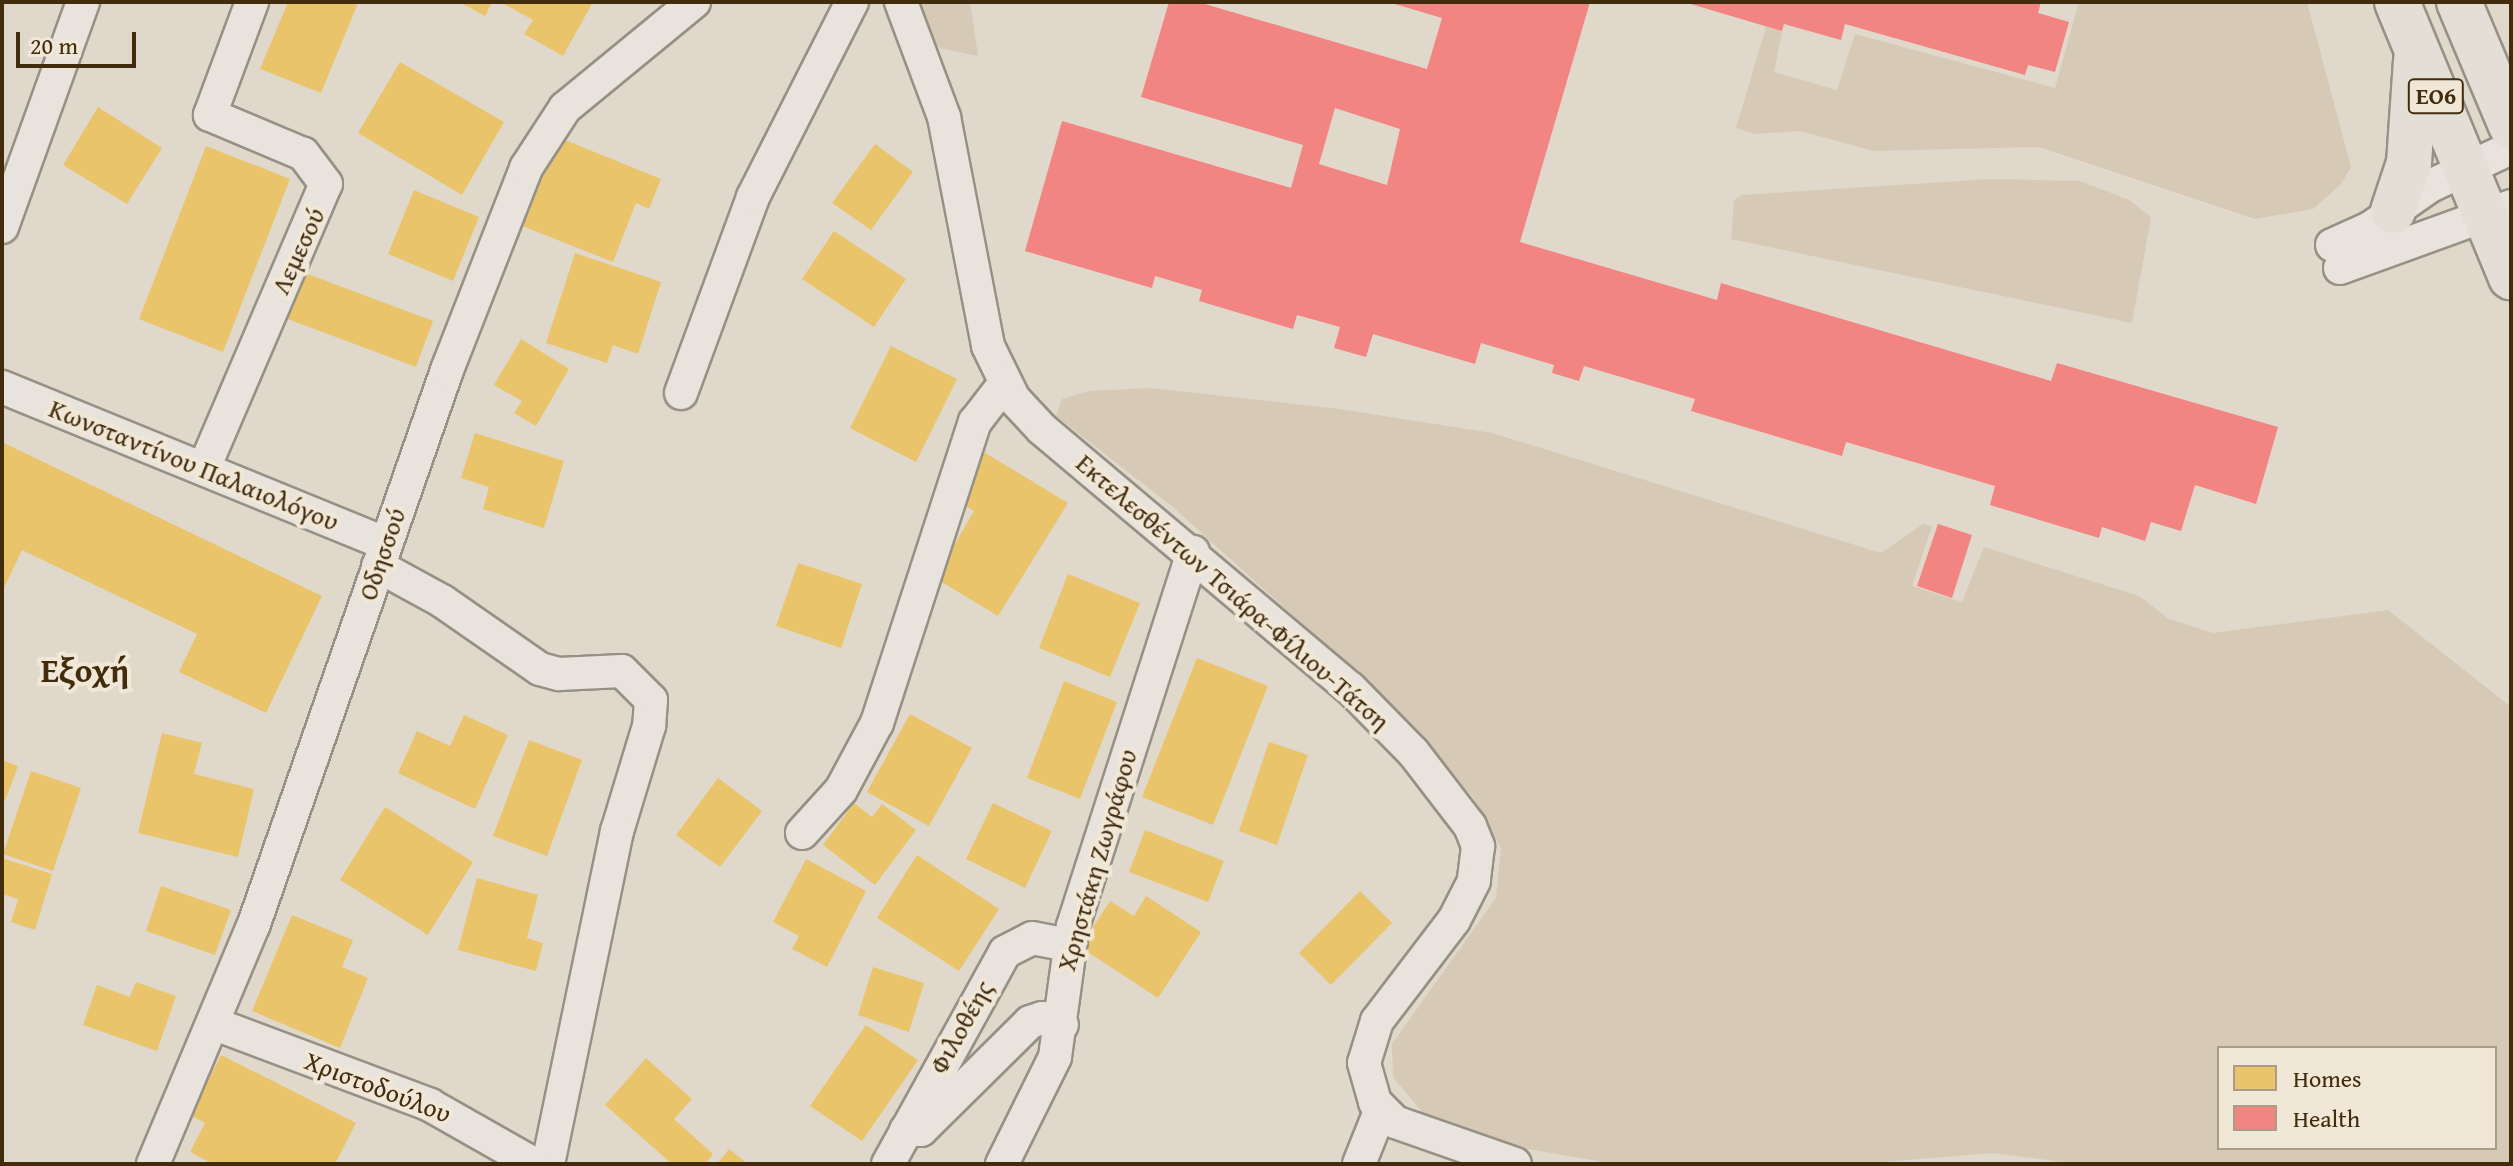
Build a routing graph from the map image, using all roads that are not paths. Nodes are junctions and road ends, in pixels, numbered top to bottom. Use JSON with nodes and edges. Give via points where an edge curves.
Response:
{"nodes":[{"id":1,"x":83,"y":2,"type":"edge"},
{"id":2,"x":252,"y":2,"type":"edge"},
{"id":3,"x":694,"y":2,"type":"edge"},
{"id":4,"x":852,"y":2,"type":"edge"},
{"id":5,"x":901,"y":2,"type":"edge"},
{"id":6,"x":2397,"y":2,"type":"edge"},
{"id":7,"x":2459,"y":2,"type":"edge"},
{"id":8,"x":2416,"y":46,"type":"junction"},
{"id":9,"x":2511,"y":126,"type":"edge"},
{"id":10,"x":2511,"y":148,"type":"edge"},
{"id":11,"x":2466,"y":169,"type":"junction"},
{"id":12,"x":2393,"y":211,"type":"junction"},
{"id":13,"x":2498,"y":211,"type":"edge"},
{"id":14,"x":2,"y":227,"type":"edge"},
{"id":15,"x":2511,"y":277,"type":"edge"},
{"id":16,"x":1005,"y":383,"type":"junction"},
{"id":17,"x":2,"y":387,"type":"edge"},
{"id":18,"x":681,"y":393,"type":"dead end"},
{"id":19,"x":204,"y":468,"type":"junction"},
{"id":20,"x":1193,"y":552,"type":"junction"},
{"id":21,"x":382,"y":555,"type":"junction"},
{"id":22,"x":802,"y":833,"type":"dead end"},
{"id":23,"x":1068,"y":945,"type":"junction"},
{"id":24,"x":215,"y":1024,"type":"junction"},
{"id":25,"x":1062,"y":1025,"type":"junction"},
{"id":26,"x":1381,"y":1109,"type":"junction"},
{"id":27,"x":906,"y":1130,"type":"junction"},
{"id":28,"x":153,"y":1164,"type":"edge"},
{"id":29,"x":534,"y":1164,"type":"edge"},
{"id":30,"x":548,"y":1164,"type":"edge"},
{"id":31,"x":888,"y":1164,"type":"edge"},
{"id":32,"x":1002,"y":1164,"type":"edge"},
{"id":33,"x":1359,"y":1164,"type":"edge"},
{"id":34,"x":1515,"y":1164,"type":"edge"}],
"edges":[{"from":1,"to":14,"type":"street"},
{"from":2,"to":19,"type":"street","name":"Λεμεσού","via":[[210,115],[303,154],[326,184]]},
{"from":3,"to":21,"type":"street","name":"Οδησσού","via":[[583,91],[538,144],[490,252]]},
{"from":4,"to":18,"type":"street","via":[[753,197]]},
{"from":5,"to":16,"type":"street","name":"Εκτελεσθέντων Τσιάρα-Φίλιου-Τάτση","via":[[944,117],[968,223],[979,308]]},
{"from":6,"to":8,"type":"main road","number":"ΕΟ6"},
{"from":7,"to":9,"type":"main road","number":"ΕΟ6"},
{"from":8,"to":11,"type":"main road","number":"ΕΟ6"},
{"from":8,"to":12,"type":"main road","via":[[2413,134],[2404,187]]},
{"from":10,"to":11,"type":"street"},
{"from":11,"to":12,"type":"street"},
{"from":11,"to":13,"type":"main road","number":"ΕΟ6"},
{"from":12,"to":13,"type":"street","via":[[2336,257]]},
{"from":13,"to":15,"type":"main road","number":"ΕΟ6"},
{"from":16,"to":20,"type":"street","name":"Εκτελεσθέντων Τσιάρα-Φίλιου-Τάτση","via":[[1042,429]]},
{"from":16,"to":22,"type":"street","via":[[967,441],[877,723],[841,790]]},
{"from":17,"to":19,"type":"street","name":"Κωνσταντίνου Παλαιολόγου"},
{"from":19,"to":21,"type":"street","name":"Κωνσταντίνου Παλαιολόγου"},
{"from":20,"to":23,"type":"street","name":"Χρηστάκη Ζωγράφου"},
{"from":20,"to":26,"type":"street","name":"Εκτελεσθέντων Τσιάρα-Φίλιου-Τάτση","via":[[1386,722],[1455,803],[1478,846],[1474,881],[1464,902],[1370,1035],[1365,1072]]},
{"from":21,"to":24,"type":"street","name":"Οδησσού"},
{"from":21,"to":30,"type":"street","name":"Κωνσταντίνου Παλαιολόγου","via":[[540,669],[559,674],[622,671],[651,700],[649,726],[617,831]]},
{"from":23,"to":25,"type":"street","name":"Χρηστάκη Ζωγράφου"},
{"from":23,"to":27,"type":"street","name":"Φιλοθέης","via":[[1032,938],[1005,952]]},
{"from":24,"to":28,"type":"street","name":"Οδησσού"},
{"from":24,"to":29,"type":"street","name":"Χριστοδούλου","via":[[430,1105]]},
{"from":25,"to":27,"type":"street","via":[[1042,1018],[1025,1025],[921,1130]]},
{"from":25,"to":32,"type":"street","name":"Χρηστάκη Ζωγράφου","via":[[1051,1070]]},
{"from":26,"to":33,"type":"street"},
{"from":26,"to":34,"type":"street","via":[[1413,1132]]},
{"from":27,"to":31,"type":"street","name":"Φιλοθέης"}]}
